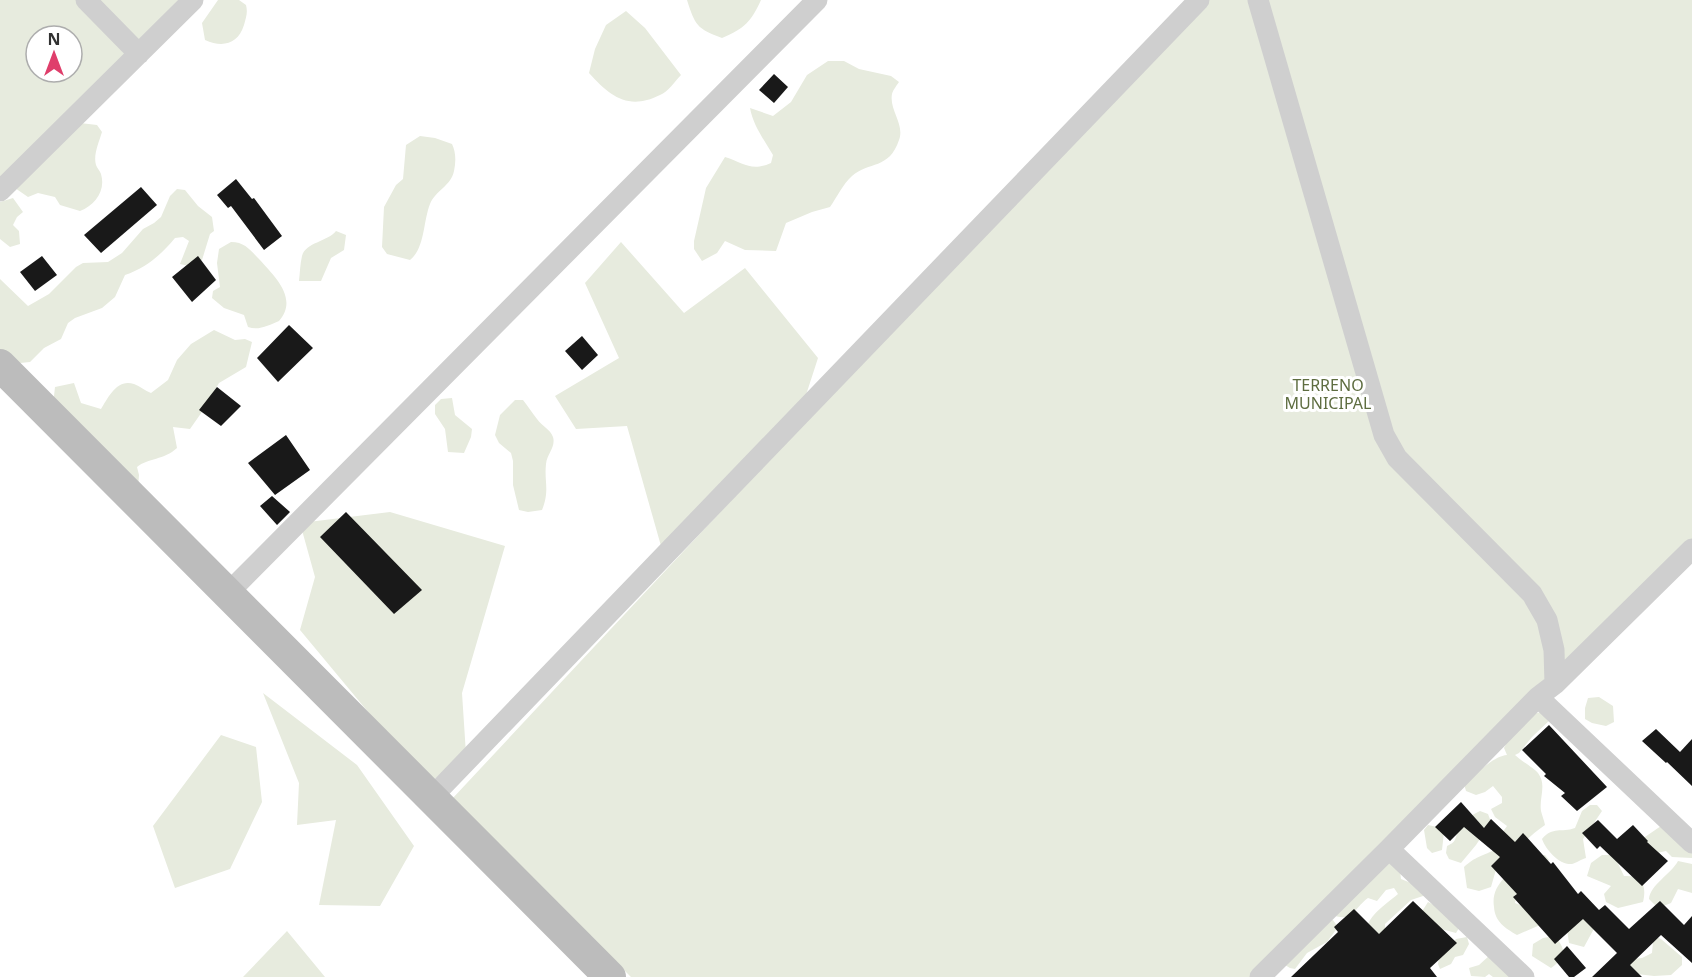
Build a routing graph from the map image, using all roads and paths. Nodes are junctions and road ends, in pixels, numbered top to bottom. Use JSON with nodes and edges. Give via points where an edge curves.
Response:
{"nodes":[{"id":1,"x":86,"y":0,"type":"edge"},
{"id":2,"x":193,"y":0,"type":"edge"},
{"id":3,"x":817,"y":0,"type":"edge"},
{"id":4,"x":1199,"y":0,"type":"edge"},
{"id":5,"x":1258,"y":0,"type":"edge"},
{"id":6,"x":139,"y":54,"type":"junction"},
{"id":7,"x":0,"y":191,"type":"edge"},
{"id":8,"x":0,"y":365,"type":"edge"},
{"id":9,"x":1692,"y":549,"type":"edge"},
{"id":10,"x":228,"y":593,"type":"junction"},
{"id":11,"x":1555,"y":684,"type":"junction"},
{"id":12,"x":1538,"y":697,"type":"junction"},
{"id":13,"x":431,"y":798,"type":"junction"},
{"id":14,"x":1692,"y":843,"type":"edge"},
{"id":15,"x":1389,"y":849,"type":"junction"},
{"id":16,"x":610,"y":977,"type":"edge"},
{"id":17,"x":1260,"y":977,"type":"edge"},
{"id":18,"x":1524,"y":977,"type":"edge"}],
"edges":[{"from":1,"to":6,"type":"street"},
{"from":2,"to":6,"type":"street"},
{"from":3,"to":10,"type":"street"},
{"from":4,"to":13,"type":"street"},
{"from":5,"to":11,"type":"street","via":[[1384,435],[1397,458],[1532,594],[1547,620],[1554,650]]},
{"from":6,"to":7,"type":"street"},
{"from":8,"to":10,"type":"street"},
{"from":9,"to":11,"type":"street"},
{"from":10,"to":13,"type":"street"},
{"from":11,"to":12,"type":"street"},
{"from":12,"to":14,"type":"street"},
{"from":12,"to":15,"type":"street"},
{"from":13,"to":16,"type":"street"},
{"from":15,"to":17,"type":"street"},
{"from":15,"to":18,"type":"street"}]}
